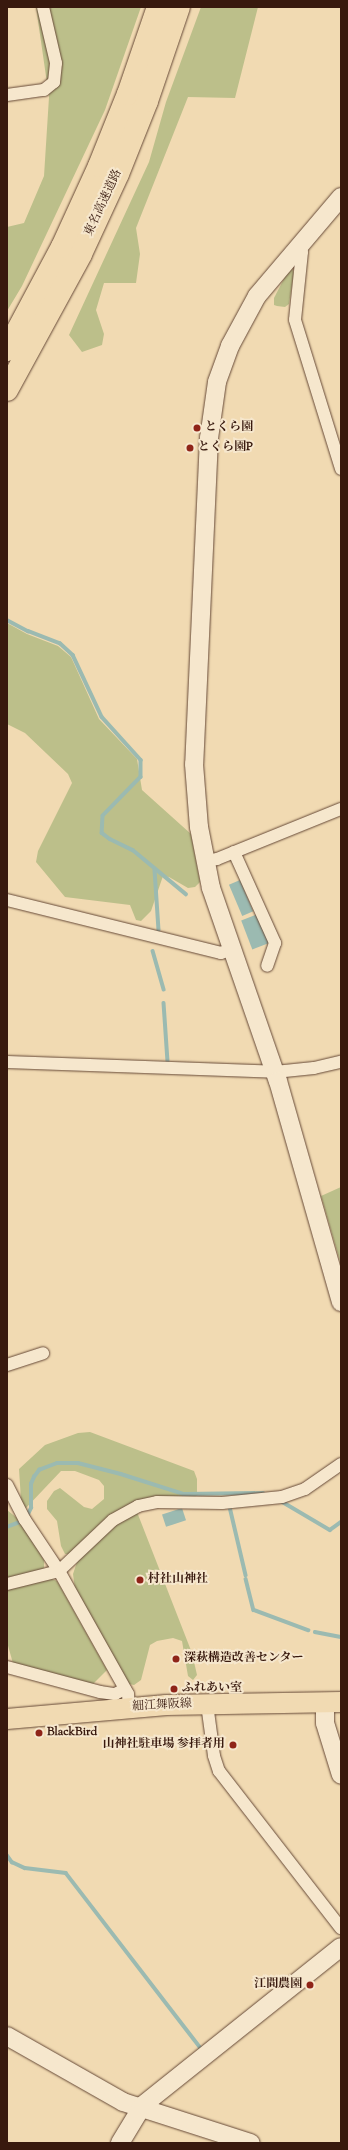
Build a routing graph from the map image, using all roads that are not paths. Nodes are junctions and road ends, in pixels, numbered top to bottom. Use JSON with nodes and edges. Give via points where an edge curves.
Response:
{"nodes":[{"id":1,"x":43,"y":7,"type":"edge"},
{"id":2,"x":158,"y":7,"type":"edge"},
{"id":3,"x":179,"y":7,"type":"edge"},
{"id":4,"x":7,"y":95,"type":"edge"},
{"id":5,"x":341,"y":197,"type":"edge"},
{"id":6,"x":297,"y":247,"type":"junction"},
{"id":7,"x":7,"y":350,"type":"edge"},
{"id":8,"x":7,"y":390,"type":"edge"},
{"id":9,"x":341,"y":469,"type":"edge"},
{"id":10,"x":341,"y":809,"type":"edge"},
{"id":11,"x":234,"y":852,"type":"junction"},
{"id":12,"x":205,"y":861,"type":"junction"},
{"id":13,"x":7,"y":900,"type":"edge"},
{"id":14,"x":232,"y":949,"type":"junction"},
{"id":15,"x":267,"y":966,"type":"dead end"},
{"id":16,"x":7,"y":1062,"type":"edge"},
{"id":17,"x":341,"y":1062,"type":"edge"},
{"id":18,"x":275,"y":1072,"type":"junction"},
{"id":19,"x":341,"y":1302,"type":"edge"},
{"id":20,"x":43,"y":1353,"type":"dead end"},
{"id":21,"x":7,"y":1366,"type":"edge"},
{"id":22,"x":341,"y":1464,"type":"edge"},
{"id":23,"x":7,"y":1485,"type":"edge"},
{"id":24,"x":59,"y":1571,"type":"junction"},
{"id":25,"x":7,"y":1584,"type":"edge"},
{"id":26,"x":7,"y":1667,"type":"edge"},
{"id":27,"x":127,"y":1698,"type":"junction"},
{"id":28,"x":333,"y":1702,"type":"edge"},
{"id":29,"x":207,"y":1704,"type":"junction"},
{"id":30,"x":7,"y":1719,"type":"edge"},
{"id":31,"x":341,"y":1775,"type":"edge"},
{"id":32,"x":341,"y":1928,"type":"edge"},
{"id":33,"x":341,"y":1947,"type":"edge"},
{"id":34,"x":7,"y":2036,"type":"edge"},
{"id":35,"x":140,"y":2109,"type":"junction"},
{"id":36,"x":120,"y":2143,"type":"edge"},
{"id":37,"x":251,"y":2143,"type":"edge"}],
"edges":[{"from":1,"to":4,"type":"street","via":[[56,63],[54,82],[44,90]]},
{"from":2,"to":7,"type":"highway","name":"東名高速道路","via":[[128,94],[99,166],[62,247]]},
{"from":3,"to":8,"type":"highway","name":"東名高速道路","via":[[147,101],[118,174],[73,268]]},
{"from":5,"to":6,"type":"street"},
{"from":6,"to":9,"type":"street","via":[[302,252],[295,320]]},
{"from":6,"to":12,"type":"street","via":[[257,296],[238,328],[223,363],[212,413],[194,744],[196,806]]},
{"from":10,"to":11,"type":"street"},
{"from":11,"to":12,"type":"street"},
{"from":11,"to":15,"type":"street","via":[[275,943]]},
{"from":12,"to":14,"type":"street"},
{"from":13,"to":14,"type":"street","via":[[221,953]]},
{"from":14,"to":18,"type":"street"},
{"from":16,"to":18,"type":"street"},
{"from":17,"to":18,"type":"street"},
{"from":18,"to":19,"type":"street"},
{"from":20,"to":21,"type":"street"},
{"from":22,"to":24,"type":"street","via":[[308,1487],[290,1495],[222,1503],[157,1502],[138,1506],[112,1520]]},
{"from":23,"to":24,"type":"street","via":[[24,1520]]},
{"from":24,"to":25,"type":"street"},
{"from":24,"to":27,"type":"street"},
{"from":26,"to":27,"type":"street"},
{"from":27,"to":29,"type":"main road","name":"細江舞阪線"},
{"from":27,"to":30,"type":"main road","name":"細江舞阪線"},
{"from":28,"to":29,"type":"main road","name":"細江舞阪線"},
{"from":28,"to":31,"type":"street","via":[[325,1723]]},
{"from":29,"to":32,"type":"street","via":[[214,1756],[219,1771]]},
{"from":33,"to":35,"type":"street"},
{"from":34,"to":35,"type":"street","via":[[111,2096]]},
{"from":35,"to":36,"type":"street"},
{"from":35,"to":37,"type":"street"}]}
